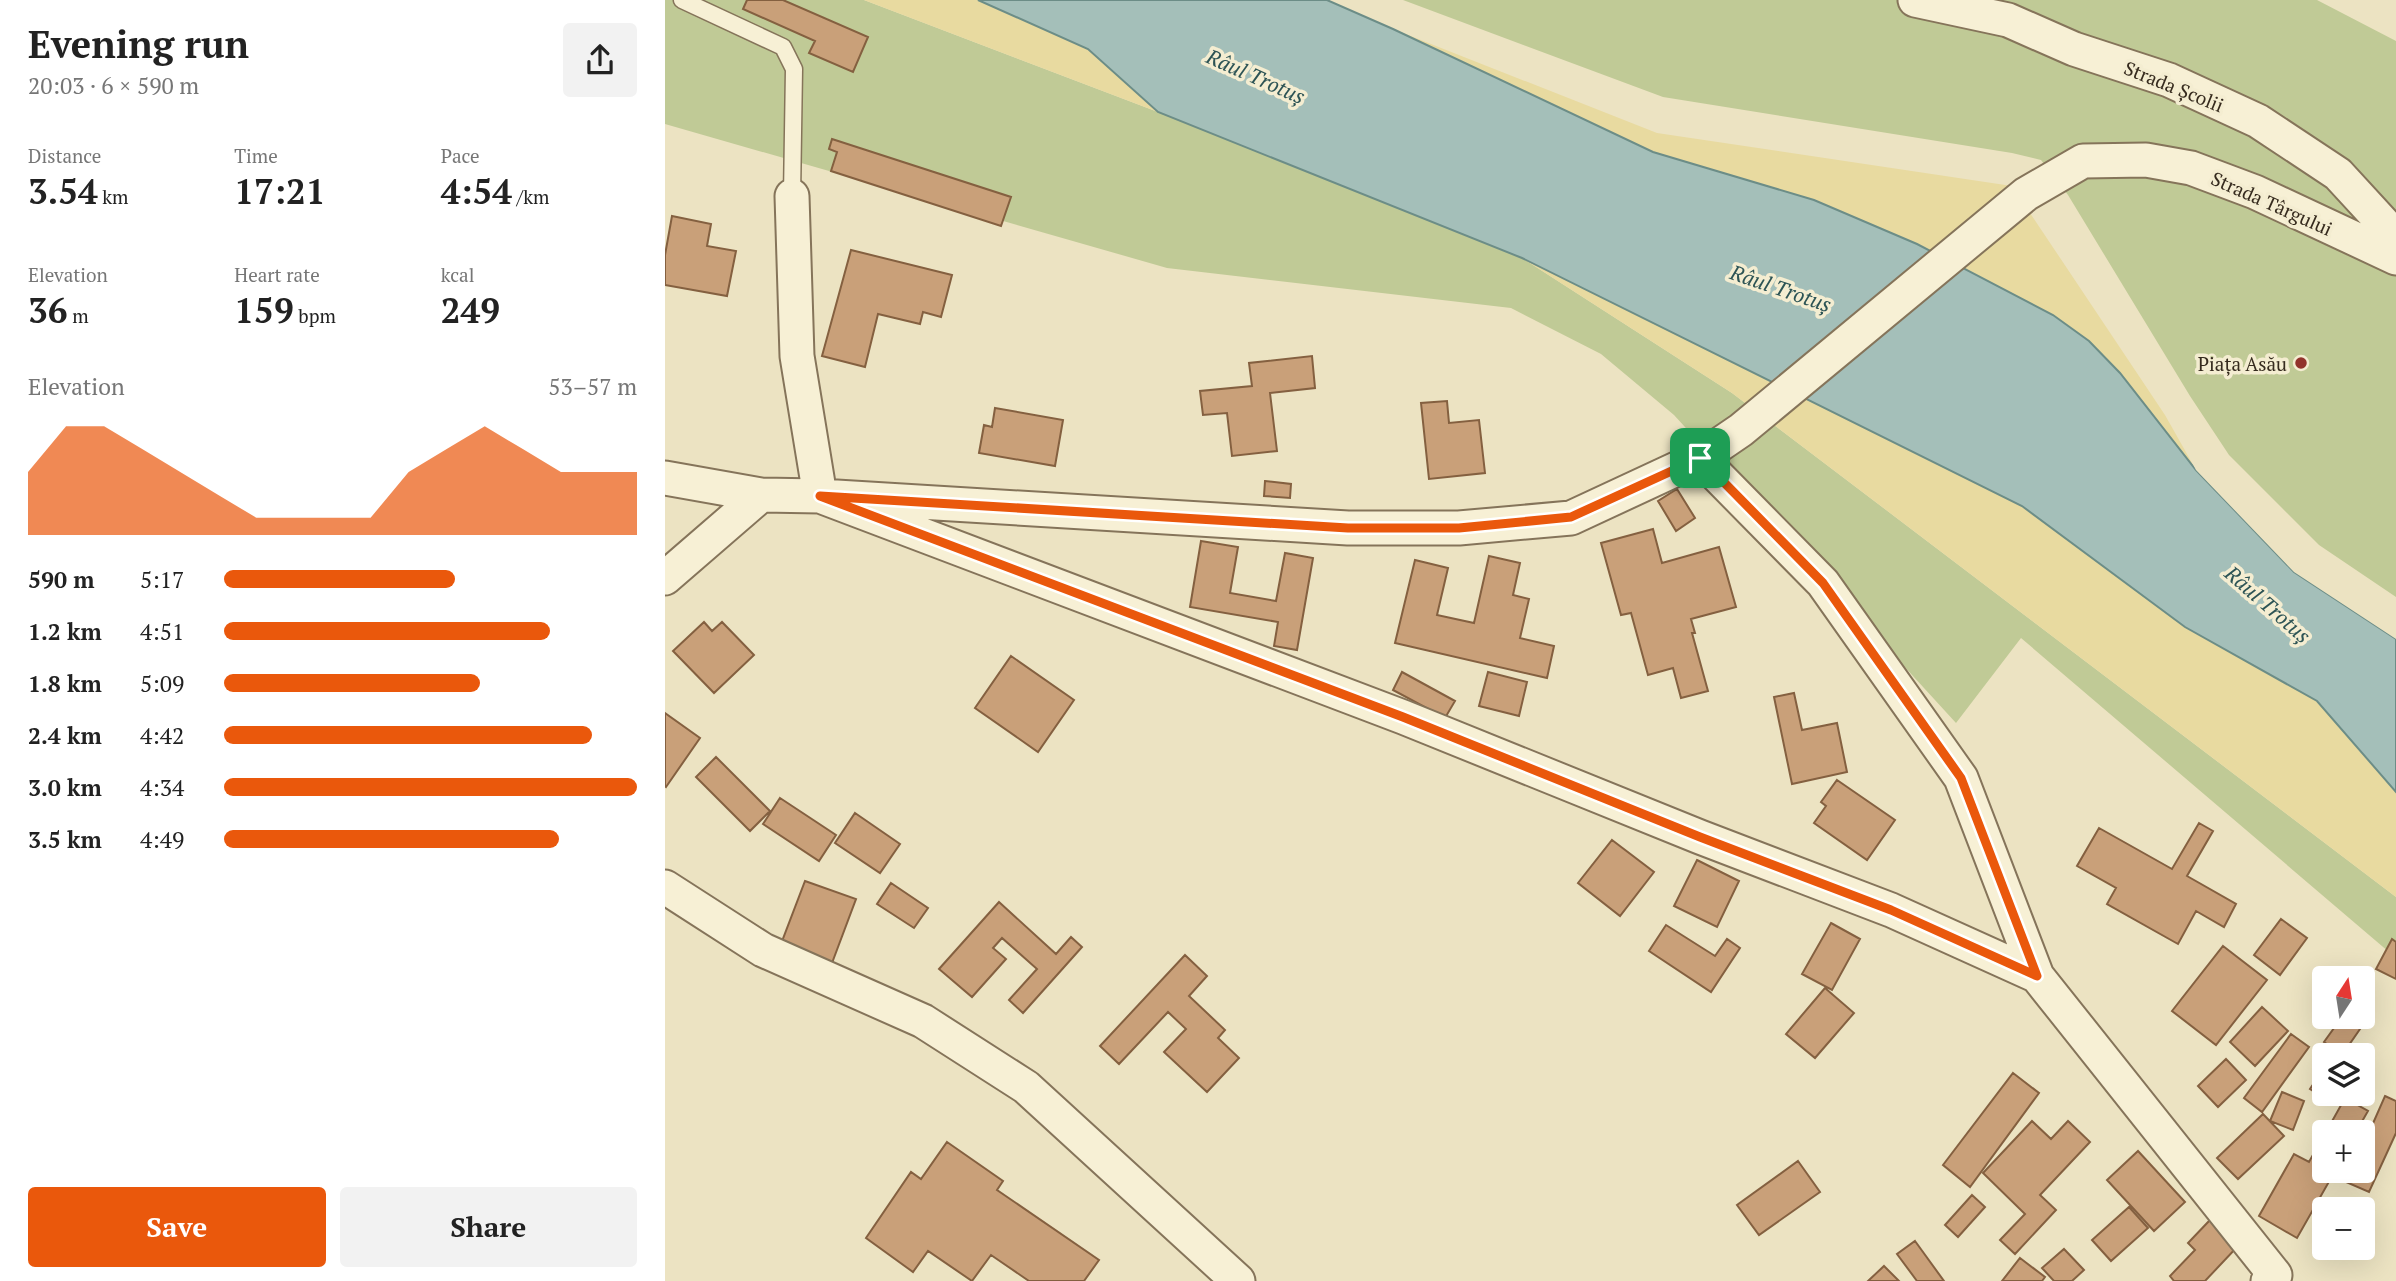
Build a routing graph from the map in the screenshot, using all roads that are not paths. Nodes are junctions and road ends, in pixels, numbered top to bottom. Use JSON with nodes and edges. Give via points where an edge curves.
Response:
{"nodes":[{"id":1,"x":682,"y":0,"type":"edge"},
{"id":2,"x":1915,"y":0,"type":"edge"},
{"id":3,"x":792,"y":196,"type":"joint"},
{"id":4,"x":2396,"y":237,"type":"edge"},
{"id":5,"x":2396,"y":258,"type":"edge"},
{"id":6,"x":1700,"y":458,"type":"junction"},
{"id":7,"x":665,"y":478,"type":"edge"},
{"id":8,"x":761,"y":495,"type":"junction"},
{"id":9,"x":820,"y":496,"type":"junction"},
{"id":10,"x":665,"y":578,"type":"edge"},
{"id":11,"x":665,"y":887,"type":"edge"},
{"id":12,"x":2037,"y":976,"type":"junction"},
{"id":13,"x":2275,"y":1279,"type":"edge"},
{"id":14,"x":1238,"y":1281,"type":"edge"}],
"edges":[{"from":1,"to":3,"type":"lane","via":[[783,47],[794,69]]},
{"from":2,"to":4,"type":"street","name":"Strada Școlii","via":[[2008,20],[2074,49],[2169,80],[2258,121],[2338,174]]},
{"from":3,"to":9,"type":"street","via":[[797,356]]},
{"from":5,"to":6,"type":"street","name":"Strada Târgului","via":[[2255,192],[2191,168],[2146,160],[2083,161],[2026,194],[1741,430]]},
{"from":6,"to":9,"type":"street","name":"Strada Târgului","via":[[1571,517],[1459,528],[1348,528]]},
{"from":6,"to":12,"type":"street","via":[[1823,583],[1961,778]]},
{"from":7,"to":8,"type":"street","name":"Strada Târgului"},
{"from":8,"to":9,"type":"street","name":"Strada Târgului"},
{"from":8,"to":10,"type":"street"},
{"from":9,"to":12,"type":"street","via":[[1403,717],[1891,910]]},
{"from":11,"to":14,"type":"street","via":[[764,950],[923,1021],[1026,1087]]},
{"from":12,"to":13,"type":"street"}]}
